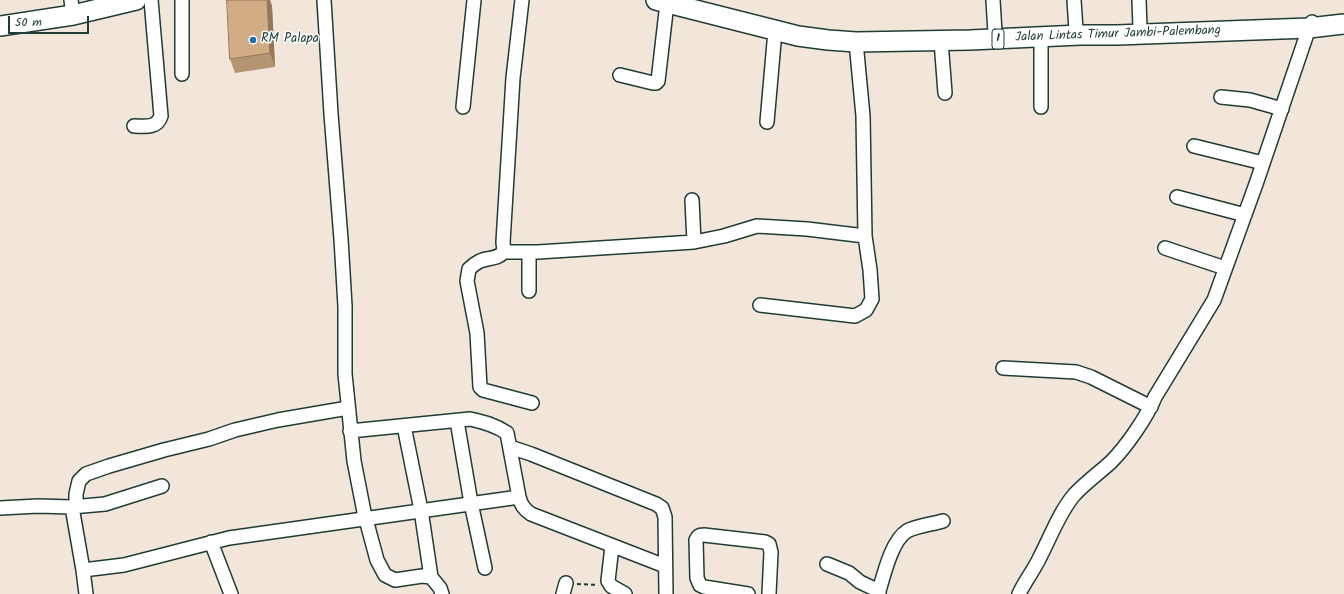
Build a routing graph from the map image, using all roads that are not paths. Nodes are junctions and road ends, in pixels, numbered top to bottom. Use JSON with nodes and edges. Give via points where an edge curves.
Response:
{"nodes":[{"id":1,"x":134,"y":0,"type":"edge"},
{"id":2,"x":151,"y":0,"type":"edge"},
{"id":3,"x":182,"y":0,"type":"edge"},
{"id":4,"x":324,"y":0,"type":"edge"},
{"id":5,"x":474,"y":0,"type":"edge"},
{"id":6,"x":522,"y":0,"type":"edge"},
{"id":7,"x":993,"y":0,"type":"edge"},
{"id":8,"x":1074,"y":0,"type":"edge"},
{"id":9,"x":1139,"y":0,"type":"edge"},
{"id":10,"x":667,"y":1,"type":"edge"},
{"id":11,"x":72,"y":7,"type":"edge"},
{"id":12,"x":1344,"y":19,"type":"edge"},
{"id":13,"x":1344,"y":24,"type":"edge"},
{"id":14,"x":1311,"y":25,"type":"junction"},
{"id":15,"x":0,"y":26,"type":"edge"},
{"id":16,"x":1140,"y":28,"type":"junction"},
{"id":17,"x":1076,"y":30,"type":"junction"},
{"id":18,"x":775,"y":31,"type":"junction"},
{"id":19,"x":995,"y":33,"type":"junction"},
{"id":20,"x":1041,"y":38,"type":"junction"},
{"id":21,"x":942,"y":41,"type":"junction"},
{"id":22,"x":856,"y":42,"type":"junction"},
{"id":23,"x":182,"y":74,"type":"dead end"},
{"id":24,"x":620,"y":75,"type":"dead end"},
{"id":25,"x":944,"y":93,"type":"dead end"},
{"id":26,"x":1221,"y":96,"type":"dead end"},
{"id":27,"x":463,"y":107,"type":"dead end"},
{"id":28,"x":1041,"y":107,"type":"dead end"},
{"id":29,"x":1282,"y":109,"type":"junction"},
{"id":30,"x":767,"y":122,"type":"dead end"},
{"id":31,"x":134,"y":126,"type":"dead end"},
{"id":32,"x":1194,"y":146,"type":"dead end"},
{"id":33,"x":1263,"y":163,"type":"junction"},
{"id":34,"x":1177,"y":197,"type":"dead end"},
{"id":35,"x":692,"y":200,"type":"dead end"},
{"id":36,"x":1245,"y":215,"type":"junction"},
{"id":37,"x":865,"y":236,"type":"junction"},
{"id":38,"x":694,"y":242,"type":"junction"},
{"id":39,"x":1165,"y":248,"type":"dead end"},
{"id":40,"x":504,"y":252,"type":"junction"},
{"id":41,"x":529,"y":252,"type":"junction"},
{"id":42,"x":1226,"y":268,"type":"junction"},
{"id":43,"x":529,"y":291,"type":"dead end"},
{"id":44,"x":760,"y":305,"type":"dead end"},
{"id":45,"x":1003,"y":368,"type":"dead end"},
{"id":46,"x":532,"y":403,"type":"dead end"},
{"id":47,"x":1151,"y":407,"type":"junction"},
{"id":48,"x":348,"y":408,"type":"junction"},
{"id":49,"x":457,"y":421,"type":"junction"},
{"id":50,"x":404,"y":426,"type":"junction"},
{"id":51,"x":350,"y":431,"type":"junction"},
{"id":52,"x":510,"y":447,"type":"junction"},
{"id":53,"x":162,"y":486,"type":"dead end"},
{"id":54,"x":519,"y":497,"type":"junction"},
{"id":55,"x":471,"y":503,"type":"junction"},
{"id":56,"x":74,"y":507,"type":"junction"},
{"id":57,"x":0,"y":508,"type":"edge"},
{"id":58,"x":421,"y":510,"type":"junction"},
{"id":59,"x":366,"y":518,"type":"junction"},
{"id":60,"x":943,"y":521,"type":"dead end"},
{"id":61,"x":211,"y":542,"type":"junction"},
{"id":62,"x":612,"y":546,"type":"junction"},
{"id":63,"x":827,"y":564,"type":"dead end"},
{"id":64,"x":665,"y":566,"type":"junction"},
{"id":65,"x":485,"y":568,"type":"dead end"},
{"id":66,"x":83,"y":570,"type":"junction"},
{"id":67,"x":431,"y":577,"type":"junction"},
{"id":68,"x":879,"y":592,"type":"edge"},
{"id":69,"x":86,"y":594,"type":"edge"},
{"id":70,"x":230,"y":594,"type":"edge"},
{"id":71,"x":442,"y":594,"type":"edge"},
{"id":72,"x":625,"y":594,"type":"edge"},
{"id":73,"x":666,"y":594,"type":"edge"},
{"id":74,"x":748,"y":594,"type":"edge"},
{"id":75,"x":769,"y":594,"type":"edge"},
{"id":76,"x":1019,"y":594,"type":"edge"}],
"edges":[{"from":1,"to":11,"type":"highway"},
{"from":2,"to":31,"type":"street","via":[[161,116],[154,125]]},
{"from":3,"to":23,"type":"street"},
{"from":4,"to":48,"type":"street","via":[[330,114],[342,247]]},
{"from":5,"to":27,"type":"street"},
{"from":6,"to":40,"type":"street","via":[[513,78]]},
{"from":7,"to":19,"type":"street"},
{"from":8,"to":17,"type":"street"},
{"from":9,"to":16,"type":"street"},
{"from":10,"to":18,"type":"highway","name":"Jalan Lintas Timur Jambi-Palembang","number":"1"},
{"from":10,"to":19,"type":"highway","name":"Jalan Lintas Timur Jambi-Palembang","number":"1","via":[[827,34]]},
{"from":10,"to":24,"type":"street","via":[[658,81],[653,83]]},
{"from":11,"to":15,"type":"highway"},
{"from":12,"to":14,"type":"highway","name":"Jalan Lintas Timur Jambi-Palembang","number":"1"},
{"from":13,"to":14,"type":"highway","name":"Jalan Lintas Timur Jambi-Palembang","number":"1"},
{"from":14,"to":16,"type":"highway","name":"Jalan Lintas Timur Jambi-Palembang","number":"1"},
{"from":14,"to":20,"type":"highway","name":"Jalan Lintas Timur Jambi-Palembang","number":"1"},
{"from":14,"to":29,"type":"street"},
{"from":16,"to":17,"type":"highway","name":"Jalan Lintas Timur Jambi-Palembang","number":"1"},
{"from":17,"to":19,"type":"highway","name":"Jalan Lintas Timur Jambi-Palembang","number":"1"},
{"from":18,"to":22,"type":"highway","name":"Jalan Lintas Timur Jambi-Palembang","number":"1"},
{"from":18,"to":30,"type":"street"},
{"from":20,"to":21,"type":"highway","name":"Jalan Lintas Timur Jambi-Palembang","number":"1"},
{"from":20,"to":28,"type":"street"},
{"from":21,"to":22,"type":"highway","name":"Jalan Lintas Timur Jambi-Palembang","number":"1"},
{"from":21,"to":25,"type":"street"},
{"from":22,"to":37,"type":"street","via":[[863,116]]},
{"from":26,"to":29,"type":"street","via":[[1250,100]]},
{"from":29,"to":33,"type":"street"},
{"from":32,"to":33,"type":"street"},
{"from":33,"to":36,"type":"street"},
{"from":34,"to":36,"type":"street"},
{"from":35,"to":38,"type":"street"},
{"from":36,"to":42,"type":"street"},
{"from":37,"to":38,"type":"street","via":[[757,226]]},
{"from":37,"to":44,"type":"street","via":[[872,300],[866,310],[855,316]]},
{"from":38,"to":41,"type":"street"},
{"from":39,"to":42,"type":"street"},
{"from":40,"to":41,"type":"street"},
{"from":40,"to":46,"type":"street","via":[[499,257],[480,261],[469,269],[467,281],[477,333],[480,387]]},
{"from":41,"to":43,"type":"street"},
{"from":42,"to":47,"type":"street","via":[[1214,300]]},
{"from":45,"to":47,"type":"street","via":[[1076,372]]},
{"from":47,"to":76,"type":"street","via":[[1112,461],[1074,496]]},
{"from":48,"to":51,"type":"street"},
{"from":48,"to":56,"type":"street","via":[[235,430],[86,474],[79,481]]},
{"from":49,"to":50,"type":"street"},
{"from":49,"to":52,"type":"street","via":[[470,419],[496,426],[507,433]]},
{"from":49,"to":55,"type":"street"},
{"from":50,"to":51,"type":"street"},
{"from":50,"to":58,"type":"street"},
{"from":51,"to":59,"type":"street"},
{"from":52,"to":54,"type":"street"},
{"from":52,"to":64,"type":"street","via":[[662,508],[665,517]]},
{"from":53,"to":56,"type":"street","via":[[105,504]]},
{"from":54,"to":55,"type":"street"},
{"from":54,"to":62,"type":"street","via":[[521,504],[531,514]]},
{"from":55,"to":58,"type":"street"},
{"from":55,"to":65,"type":"street"},
{"from":56,"to":57,"type":"street"},
{"from":56,"to":66,"type":"street"},
{"from":58,"to":59,"type":"street"},
{"from":58,"to":67,"type":"street"},
{"from":59,"to":61,"type":"street"},
{"from":59,"to":67,"type":"street","via":[[377,560],[385,575],[395,580]]},
{"from":60,"to":68,"type":"street","via":[[908,530],[900,537],[895,544]]},
{"from":61,"to":66,"type":"street","via":[[124,565]]},
{"from":61,"to":70,"type":"street"},
{"from":62,"to":64,"type":"street"},
{"from":62,"to":72,"type":"street","via":[[609,583]]},
{"from":63,"to":68,"type":"street","via":[[848,573]]},
{"from":64,"to":73,"type":"street"},
{"from":66,"to":69,"type":"street"},
{"from":67,"to":71,"type":"street"},
{"from":74,"to":75,"type":"street","via":[[700,585],[697,578],[697,537],[704,535],[769,544]]}]}
